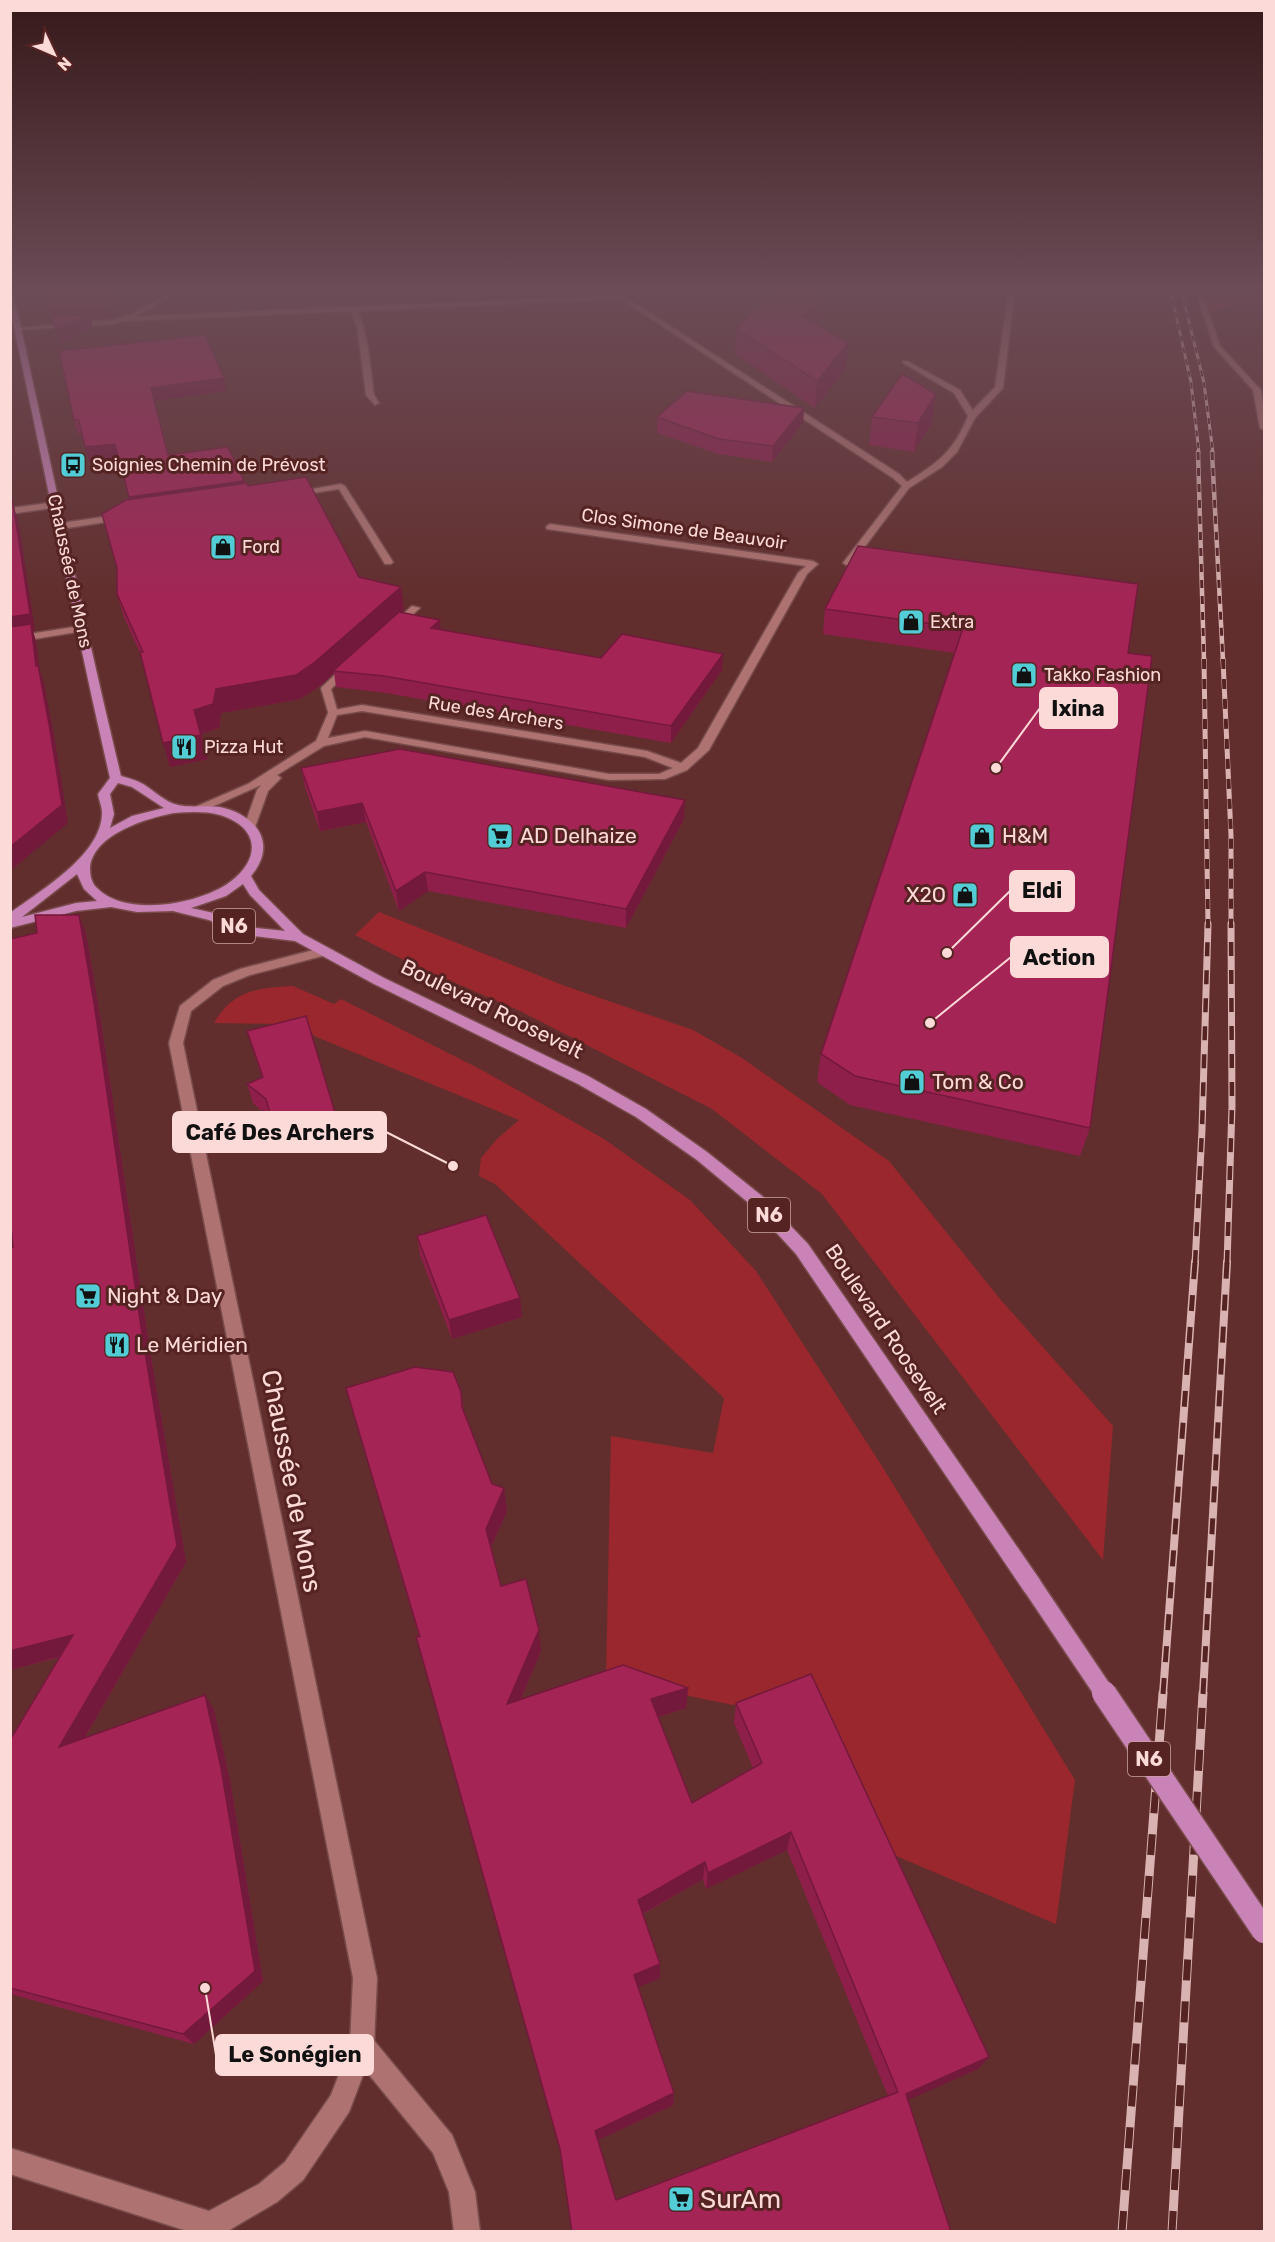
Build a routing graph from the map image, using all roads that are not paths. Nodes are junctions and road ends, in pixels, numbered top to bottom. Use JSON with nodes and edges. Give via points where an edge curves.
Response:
{"nodes":[{"id":1,"x":33,"y":394,"type":"edge"},
{"id":2,"x":370,"y":394,"type":"edge"},
{"id":3,"x":770,"y":394,"type":"edge"},
{"id":4,"x":958,"y":394,"type":"edge"},
{"id":5,"x":994,"y":394,"type":"edge"},
{"id":6,"x":1258,"y":394,"type":"edge"},
{"id":7,"x":375,"y":403,"type":"dead end"},
{"id":8,"x":972,"y":416,"type":"junction"},
{"id":9,"x":1264,"y":428,"type":"edge"},
{"id":10,"x":906,"y":486,"type":"junction"},
{"id":11,"x":283,"y":494,"type":"edge"},
{"id":12,"x":56,"y":504,"type":"junction"},
{"id":13,"x":10,"y":511,"type":"edge"},
{"id":14,"x":131,"y":516,"type":"edge"},
{"id":15,"x":61,"y":526,"type":"junction"},
{"id":16,"x":550,"y":527,"type":"dead end"},
{"id":17,"x":388,"y":562,"type":"dead end"},
{"id":18,"x":848,"y":563,"type":"edge"},
{"id":19,"x":415,"y":608,"type":"dead end"},
{"id":20,"x":80,"y":629,"type":"junction"},
{"id":21,"x":383,"y":637,"type":"edge"},
{"id":22,"x":10,"y":640,"type":"edge"},
{"id":23,"x":358,"y":659,"type":"edge"},
{"id":24,"x":333,"y":713,"type":"junction"},
{"id":25,"x":321,"y":743,"type":"junction"},
{"id":26,"x":285,"y":767,"type":"junction"},
{"id":27,"x":682,"y":768,"type":"junction"},
{"id":28,"x":116,"y":778,"type":"junction"},
{"id":29,"x":199,"y":809,"type":"junction"},
{"id":30,"x":174,"y":810,"type":"junction"},
{"id":31,"x":250,"y":827,"type":"junction"},
{"id":32,"x":101,"y":838,"type":"junction"},
{"id":33,"x":85,"y":862,"type":"junction"},
{"id":34,"x":245,"y":876,"type":"junction"},
{"id":35,"x":113,"y":903,"type":"junction"},
{"id":36,"x":172,"y":908,"type":"junction"},
{"id":37,"x":10,"y":922,"type":"edge"},
{"id":38,"x":298,"y":937,"type":"junction"},
{"id":39,"x":325,"y":951,"type":"junction"},
{"id":40,"x":1264,"y":1931,"type":"edge"},
{"id":41,"x":362,"y":2046,"type":"junction"},
{"id":42,"x":10,"y":2161,"type":"edge"},
{"id":43,"x":217,"y":2228,"type":"edge"},
{"id":44,"x":467,"y":2232,"type":"edge"}],
"edges":[{"from":1,"to":12,"type":"main road","name":"Chaussée de Mons"},
{"from":2,"to":7,"type":"street"},
{"from":3,"to":10,"type":"street"},
{"from":4,"to":8,"type":"street"},
{"from":5,"to":8,"type":"street"},
{"from":6,"to":9,"type":"street"},
{"from":8,"to":10,"type":"street","via":[[964,439],[946,462]]},
{"from":10,"to":18,"type":"street"},
{"from":11,"to":17,"type":"street","via":[[341,486]]},
{"from":12,"to":13,"type":"street"},
{"from":12,"to":15,"type":"main road","name":"Chaussée de Mons"},
{"from":14,"to":15,"type":"street"},
{"from":15,"to":20,"type":"main road","name":"Chaussée de Mons"},
{"from":16,"to":27,"type":"street","name":"Clos Simone de Beauvoir","via":[[813,564],[804,573],[703,750]]},
{"from":19,"to":21,"type":"street"},
{"from":20,"to":22,"type":"street"},
{"from":20,"to":28,"type":"main road","name":"Chaussée de Mons"},
{"from":23,"to":24,"type":"street","via":[[326,688]]},
{"from":24,"to":25,"type":"street"},
{"from":24,"to":27,"type":"street","name":"Rue des Archers","via":[[362,708],[647,754]]},
{"from":25,"to":26,"type":"street"},
{"from":25,"to":27,"type":"street","via":[[365,734],[609,777],[661,777]]},
{"from":26,"to":29,"type":"street"},
{"from":26,"to":31,"type":"street","via":[[263,790]]},
{"from":28,"to":30,"type":"main road","via":[[136,784]]},
{"from":28,"to":32,"type":"main road","via":[[104,794],[108,814]]},
{"from":29,"to":30,"type":"main road"},
{"from":29,"to":31,"type":"main road","via":[[220,811]]},
{"from":30,"to":32,"type":"main road","via":[[147,815]]},
{"from":31,"to":34,"type":"main road","via":[[260,847],[256,862]]},
{"from":32,"to":33,"type":"main road"},
{"from":33,"to":35,"type":"main road","via":[[88,886]]},
{"from":33,"to":37,"type":"main road"},
{"from":34,"to":36,"type":"main road","via":[[214,896]]},
{"from":34,"to":38,"type":"main road","name":"Boulevard Roosevelt","number":"N6","via":[[254,892]]},
{"from":35,"to":36,"type":"main road","via":[[131,908]]},
{"from":35,"to":37,"type":"main road"},
{"from":36,"to":38,"type":"main road","name":"Boulevard Roosevelt","number":"N6","via":[[213,917],[246,931]]},
{"from":38,"to":39,"type":"main road","name":"Boulevard Roosevelt","number":"N6"},
{"from":39,"to":40,"type":"main road","name":"Boulevard Roosevelt","number":"N6","bridge":true,"via":[[641,1113],[756,1200],[802,1250]]},
{"from":39,"to":41,"type":"street","name":"Chaussée de Mons","via":[[218,983],[185,1009],[176,1043],[365,1978]]},
{"from":41,"to":43,"type":"street","name":"Chaussée de Mons","via":[[340,2103],[294,2171]]},
{"from":41,"to":44,"type":"street","via":[[443,2144],[462,2192]]},
{"from":42,"to":43,"type":"street"}]}
